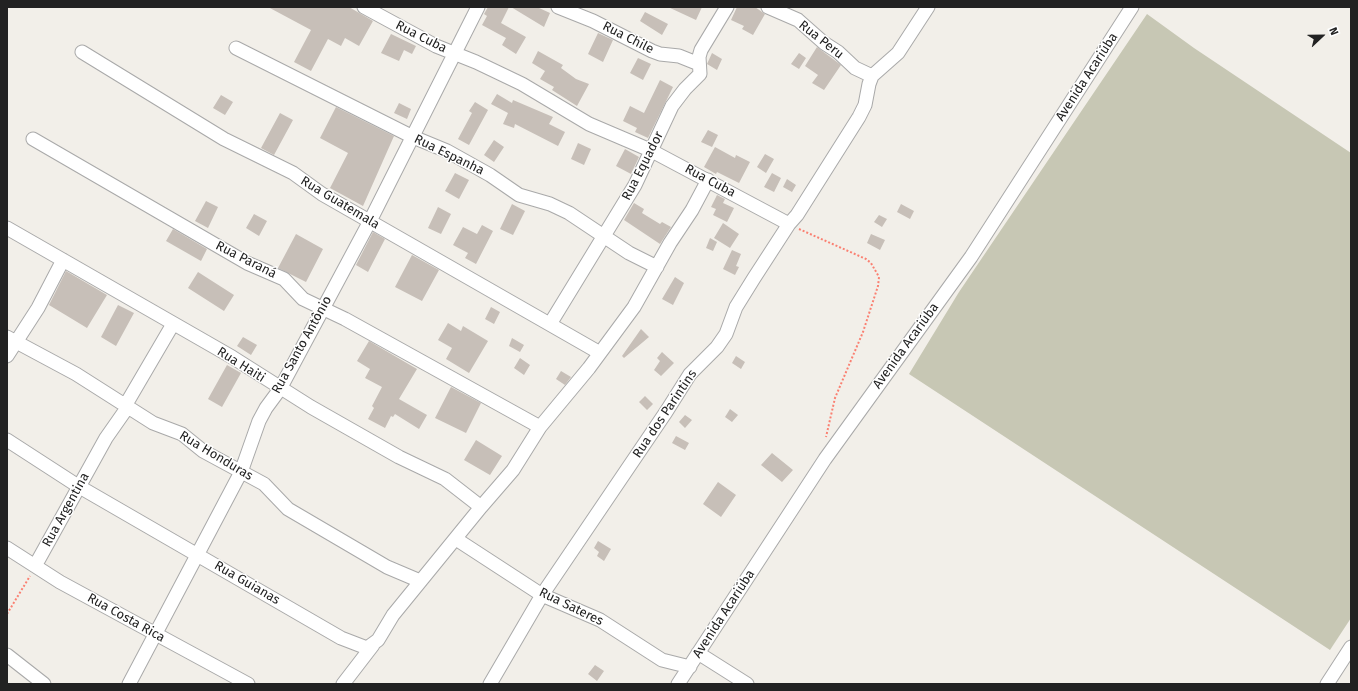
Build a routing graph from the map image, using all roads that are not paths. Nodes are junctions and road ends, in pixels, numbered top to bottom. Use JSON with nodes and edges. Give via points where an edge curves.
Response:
{"nodes":[{"id":1,"x":364,"y":7,"type":"edge"},
{"id":2,"x":478,"y":7,"type":"edge"},
{"id":3,"x":558,"y":7,"type":"edge"},
{"id":4,"x":727,"y":7,"type":"edge"},
{"id":5,"x":768,"y":7,"type":"edge"},
{"id":6,"x":928,"y":7,"type":"edge"},
{"id":7,"x":1132,"y":7,"type":"edge"},
{"id":8,"x":236,"y":48,"type":"dead end"},
{"id":9,"x":82,"y":52,"type":"dead end"},
{"id":10,"x":455,"y":54,"type":"junction"},
{"id":11,"x":699,"y":64,"type":"junction"},
{"id":12,"x":872,"y":76,"type":"junction"},
{"id":13,"x":413,"y":137,"type":"junction"},
{"id":14,"x":33,"y":139,"type":"dead end"},
{"id":15,"x":650,"y":150,"type":"junction"},
{"id":16,"x":708,"y":180,"type":"junction"},
{"id":17,"x":370,"y":221,"type":"junction"},
{"id":18,"x":789,"y":224,"type":"junction"},
{"id":19,"x":7,"y":228,"type":"edge"},
{"id":20,"x":604,"y":237,"type":"junction"},
{"id":21,"x":63,"y":260,"type":"junction"},
{"id":22,"x":657,"y":267,"type":"junction"},
{"id":23,"x":323,"y":307,"type":"junction"},
{"id":24,"x":173,"y":324,"type":"junction"},
{"id":25,"x":550,"y":324,"type":"junction"},
{"id":26,"x":12,"y":340,"type":"edge"},
{"id":27,"x":600,"y":352,"type":"junction"},
{"id":28,"x":7,"y":356,"type":"edge"},
{"id":29,"x":280,"y":389,"type":"junction"},
{"id":30,"x":126,"y":407,"type":"junction"},
{"id":31,"x":540,"y":427,"type":"junction"},
{"id":32,"x":7,"y":440,"type":"edge"},
{"id":33,"x":241,"y":472,"type":"junction"},
{"id":34,"x":78,"y":486,"type":"junction"},
{"id":35,"x":480,"y":507,"type":"junction"},
{"id":36,"x":456,"y":539,"type":"junction"},
{"id":37,"x":7,"y":548,"type":"edge"},
{"id":38,"x":197,"y":554,"type":"junction"},
{"id":39,"x":35,"y":566,"type":"junction"},
{"id":40,"x":420,"y":581,"type":"junction"},
{"id":41,"x":542,"y":595,"type":"junction"},
{"id":42,"x":154,"y":634,"type":"junction"},
{"id":43,"x":373,"y":645,"type":"junction"},
{"id":44,"x":1351,"y":647,"type":"edge"},
{"id":45,"x":698,"y":653,"type":"junction"},
{"id":46,"x":7,"y":655,"type":"edge"},
{"id":47,"x":690,"y":667,"type":"junction"},
{"id":48,"x":44,"y":684,"type":"edge"},
{"id":49,"x":129,"y":684,"type":"edge"},
{"id":50,"x":248,"y":684,"type":"edge"},
{"id":51,"x":343,"y":684,"type":"edge"},
{"id":52,"x":490,"y":684,"type":"edge"},
{"id":53,"x":678,"y":684,"type":"edge"},
{"id":54,"x":747,"y":684,"type":"edge"},
{"id":55,"x":1327,"y":684,"type":"edge"}],
"edges":[{"from":1,"to":10,"type":"street","name":"Rua Cuba"},
{"from":2,"to":10,"type":"street","name":"Rua Santo Antônio"},
{"from":3,"to":11,"type":"street","name":"Rua Chile","via":[[593,21],[652,52],[679,56]]},
{"from":4,"to":11,"type":"street","name":"Rua Equador","via":[[704,43]]},
{"from":5,"to":12,"type":"street","name":"Rua Peru","via":[[798,20],[855,68]]},
{"from":6,"to":12,"type":"street","via":[[898,53]]},
{"from":7,"to":45,"type":"street","name":"Avenida Acariúba","via":[[971,257],[825,459]]},
{"from":8,"to":13,"type":"street","name":"Rua Espanha"},
{"from":9,"to":17,"type":"street","name":"Rua Guatemala","via":[[224,139],[293,173],[322,194]]},
{"from":10,"to":13,"type":"street","name":"Rua Santo Antônio"},
{"from":10,"to":15,"type":"street","name":"Rua Cuba","via":[[522,84],[589,124]]},
{"from":11,"to":15,"type":"street","name":"Rua Equador","via":[[700,74],[672,106]]},
{"from":12,"to":18,"type":"street","name":"Rua dos Parintins","via":[[865,105],[859,117]]},
{"from":13,"to":17,"type":"street","name":"Rua Santo Antônio"},
{"from":13,"to":20,"type":"street","name":"Rua Espanha","via":[[451,153],[519,194],[569,213]]},
{"from":14,"to":23,"type":"street","name":"Rua Paraná","via":[[247,263],[284,279],[303,299]]},
{"from":15,"to":16,"type":"street","name":"Rua Cuba"},
{"from":15,"to":20,"type":"street","name":"Rua Equador","via":[[635,185]]},
{"from":16,"to":18,"type":"street","name":"Rua Cuba"},
{"from":16,"to":22,"type":"street"},
{"from":17,"to":23,"type":"street","name":"Rua Santo Antônio"},
{"from":17,"to":25,"type":"street","name":"Rua Guatemala"},
{"from":18,"to":41,"type":"street","name":"Rua dos Parintins","via":[[736,307],[726,334],[717,347],[690,374]]},
{"from":19,"to":21,"type":"street","name":"Rua Haiti"},
{"from":20,"to":22,"type":"street","name":"Rua Espanha"},
{"from":20,"to":25,"type":"street","name":"Rua Equador"},
{"from":21,"to":24,"type":"street","name":"Rua Haiti"},
{"from":21,"to":26,"type":"street"},
{"from":22,"to":27,"type":"street","via":[[634,308]]},
{"from":23,"to":29,"type":"street","name":"Rua Santo Antônio"},
{"from":23,"to":31,"type":"street","name":"Rua Paraná"},
{"from":24,"to":29,"type":"street","name":"Rua Haiti","via":[[232,357]]},
{"from":24,"to":30,"type":"street","name":"Rua Argentina"},
{"from":25,"to":27,"type":"street","name":"Rua Guatemala"},
{"from":26,"to":28,"type":"street"},
{"from":26,"to":30,"type":"street","name":"Rua Honduras","via":[[76,374]]},
{"from":27,"to":31,"type":"street","via":[[569,394]]},
{"from":29,"to":33,"type":"street","name":"Rua Santo Antônio","via":[[259,421]]},
{"from":29,"to":35,"type":"street","name":"Rua Haiti","via":[[399,457],[445,479]]},
{"from":30,"to":33,"type":"street","name":"Rua Honduras","via":[[153,423],[182,434],[203,451]]},
{"from":30,"to":34,"type":"street","name":"Rua Argentina"},
{"from":31,"to":35,"type":"street","via":[[514,470]]},
{"from":32,"to":34,"type":"street","name":"Rua Guianas"},
{"from":33,"to":38,"type":"street","name":"Rua Santo Antônio"},
{"from":33,"to":40,"type":"street","name":"Rua Honduras","via":[[264,484],[288,509],[388,567]]},
{"from":34,"to":38,"type":"street","name":"Rua Guianas"},
{"from":34,"to":39,"type":"street","name":"Rua Argentina"},
{"from":35,"to":36,"type":"street"},
{"from":36,"to":40,"type":"street"},
{"from":36,"to":41,"type":"street","name":"Rua Sateres"},
{"from":37,"to":39,"type":"street","name":"Rua Costa Rica"},
{"from":38,"to":42,"type":"street","name":"Rua Santo Antônio"},
{"from":38,"to":43,"type":"street","name":"Rua Guianas","via":[[341,638],[367,648]]},
{"from":39,"to":42,"type":"street","name":"Rua Costa Rica"},
{"from":40,"to":43,"type":"street"},
{"from":41,"to":47,"type":"street","name":"Rua Sateres","via":[[600,620],[662,660]]},
{"from":41,"to":52,"type":"street","name":"Rua dos Parintins"},
{"from":42,"to":49,"type":"street","name":"Rua Santo Antônio"},
{"from":42,"to":50,"type":"street","name":"Rua Costa Rica"},
{"from":43,"to":51,"type":"street"},
{"from":44,"to":55,"type":"street"},
{"from":45,"to":47,"type":"street","name":"Avenida Acariúba"},
{"from":45,"to":54,"type":"street"},
{"from":46,"to":48,"type":"street"},
{"from":47,"to":53,"type":"street","name":"Avenida Acariúba"}]}
